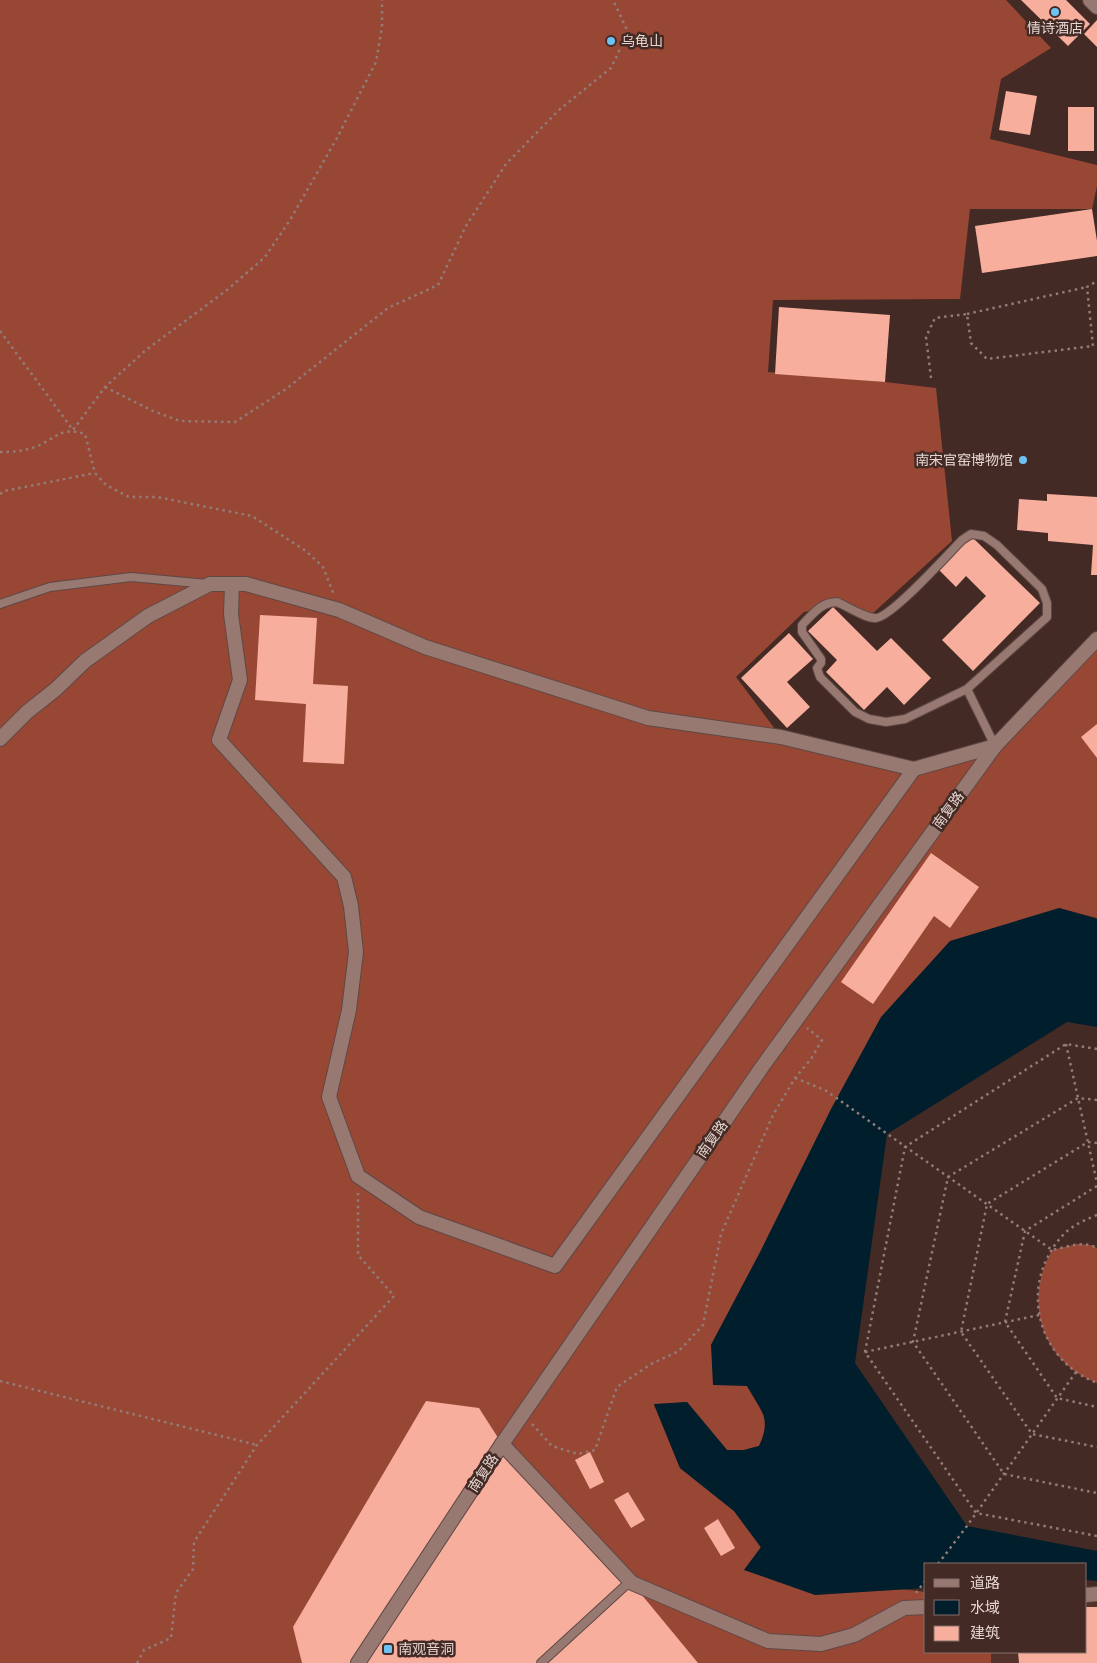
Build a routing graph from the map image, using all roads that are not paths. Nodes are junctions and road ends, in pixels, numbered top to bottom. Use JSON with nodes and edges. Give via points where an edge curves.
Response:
{"nodes":[{"id":1,"x":1090,"y":0,"type":"edge"},
{"id":2,"x":1097,"y":7,"type":"edge"},
{"id":3,"x":210,"y":584,"type":"junction"},
{"id":4,"x":232,"y":584,"type":"junction"},
{"id":5,"x":0,"y":604,"type":"edge"},
{"id":6,"x":1097,"y":640,"type":"edge"},
{"id":7,"x":967,"y":690,"type":"junction"},
{"id":8,"x":0,"y":739,"type":"edge"},
{"id":9,"x":995,"y":746,"type":"junction"},
{"id":10,"x":914,"y":769,"type":"junction"},
{"id":11,"x":502,"y":1444,"type":"junction"},
{"id":12,"x":632,"y":1583,"type":"junction"},
{"id":13,"x":924,"y":1607,"type":"edge"},
{"id":14,"x":358,"y":1663,"type":"edge"},
{"id":15,"x":541,"y":1663,"type":"edge"}],
"edges":[{"from":1,"to":2,"type":"street"},
{"from":3,"to":4,"type":"street"},
{"from":3,"to":5,"type":"lane","via":[[131,577],[50,587]]},
{"from":3,"to":8,"type":"street","via":[[148,616],[93,656]]},
{"from":4,"to":10,"type":"street","via":[[246,584],[339,610],[425,647],[648,718],[781,737]]},
{"from":4,"to":10,"type":"street","via":[[231,614],[240,680],[219,740],[344,876],[351,906],[356,952],[350,1000],[328,1097],[358,1176],[419,1217],[555,1266]]},
{"from":6,"to":9,"type":"street","name":"南复路"},
{"from":7,"to":7,"type":"lane","via":[[1047,617],[1048,603],[1042,589],[984,536],[971,534],[962,540],[884,616],[874,619],[830,602],[822,605],[802,625],[802,632],[821,659],[817,668],[820,677],[855,712],[869,719],[886,722],[905,719]]},
{"from":7,"to":9,"type":"lane"},
{"from":9,"to":10,"type":"street"},
{"from":9,"to":11,"type":"street","name":"南复路","via":[[756,1075]]},
{"from":11,"to":12,"type":"street"},
{"from":11,"to":14,"type":"street","name":"南复路"},
{"from":12,"to":13,"type":"street","via":[[768,1641],[821,1644],[854,1635],[904,1608]]},
{"from":12,"to":15,"type":"lane"}]}
